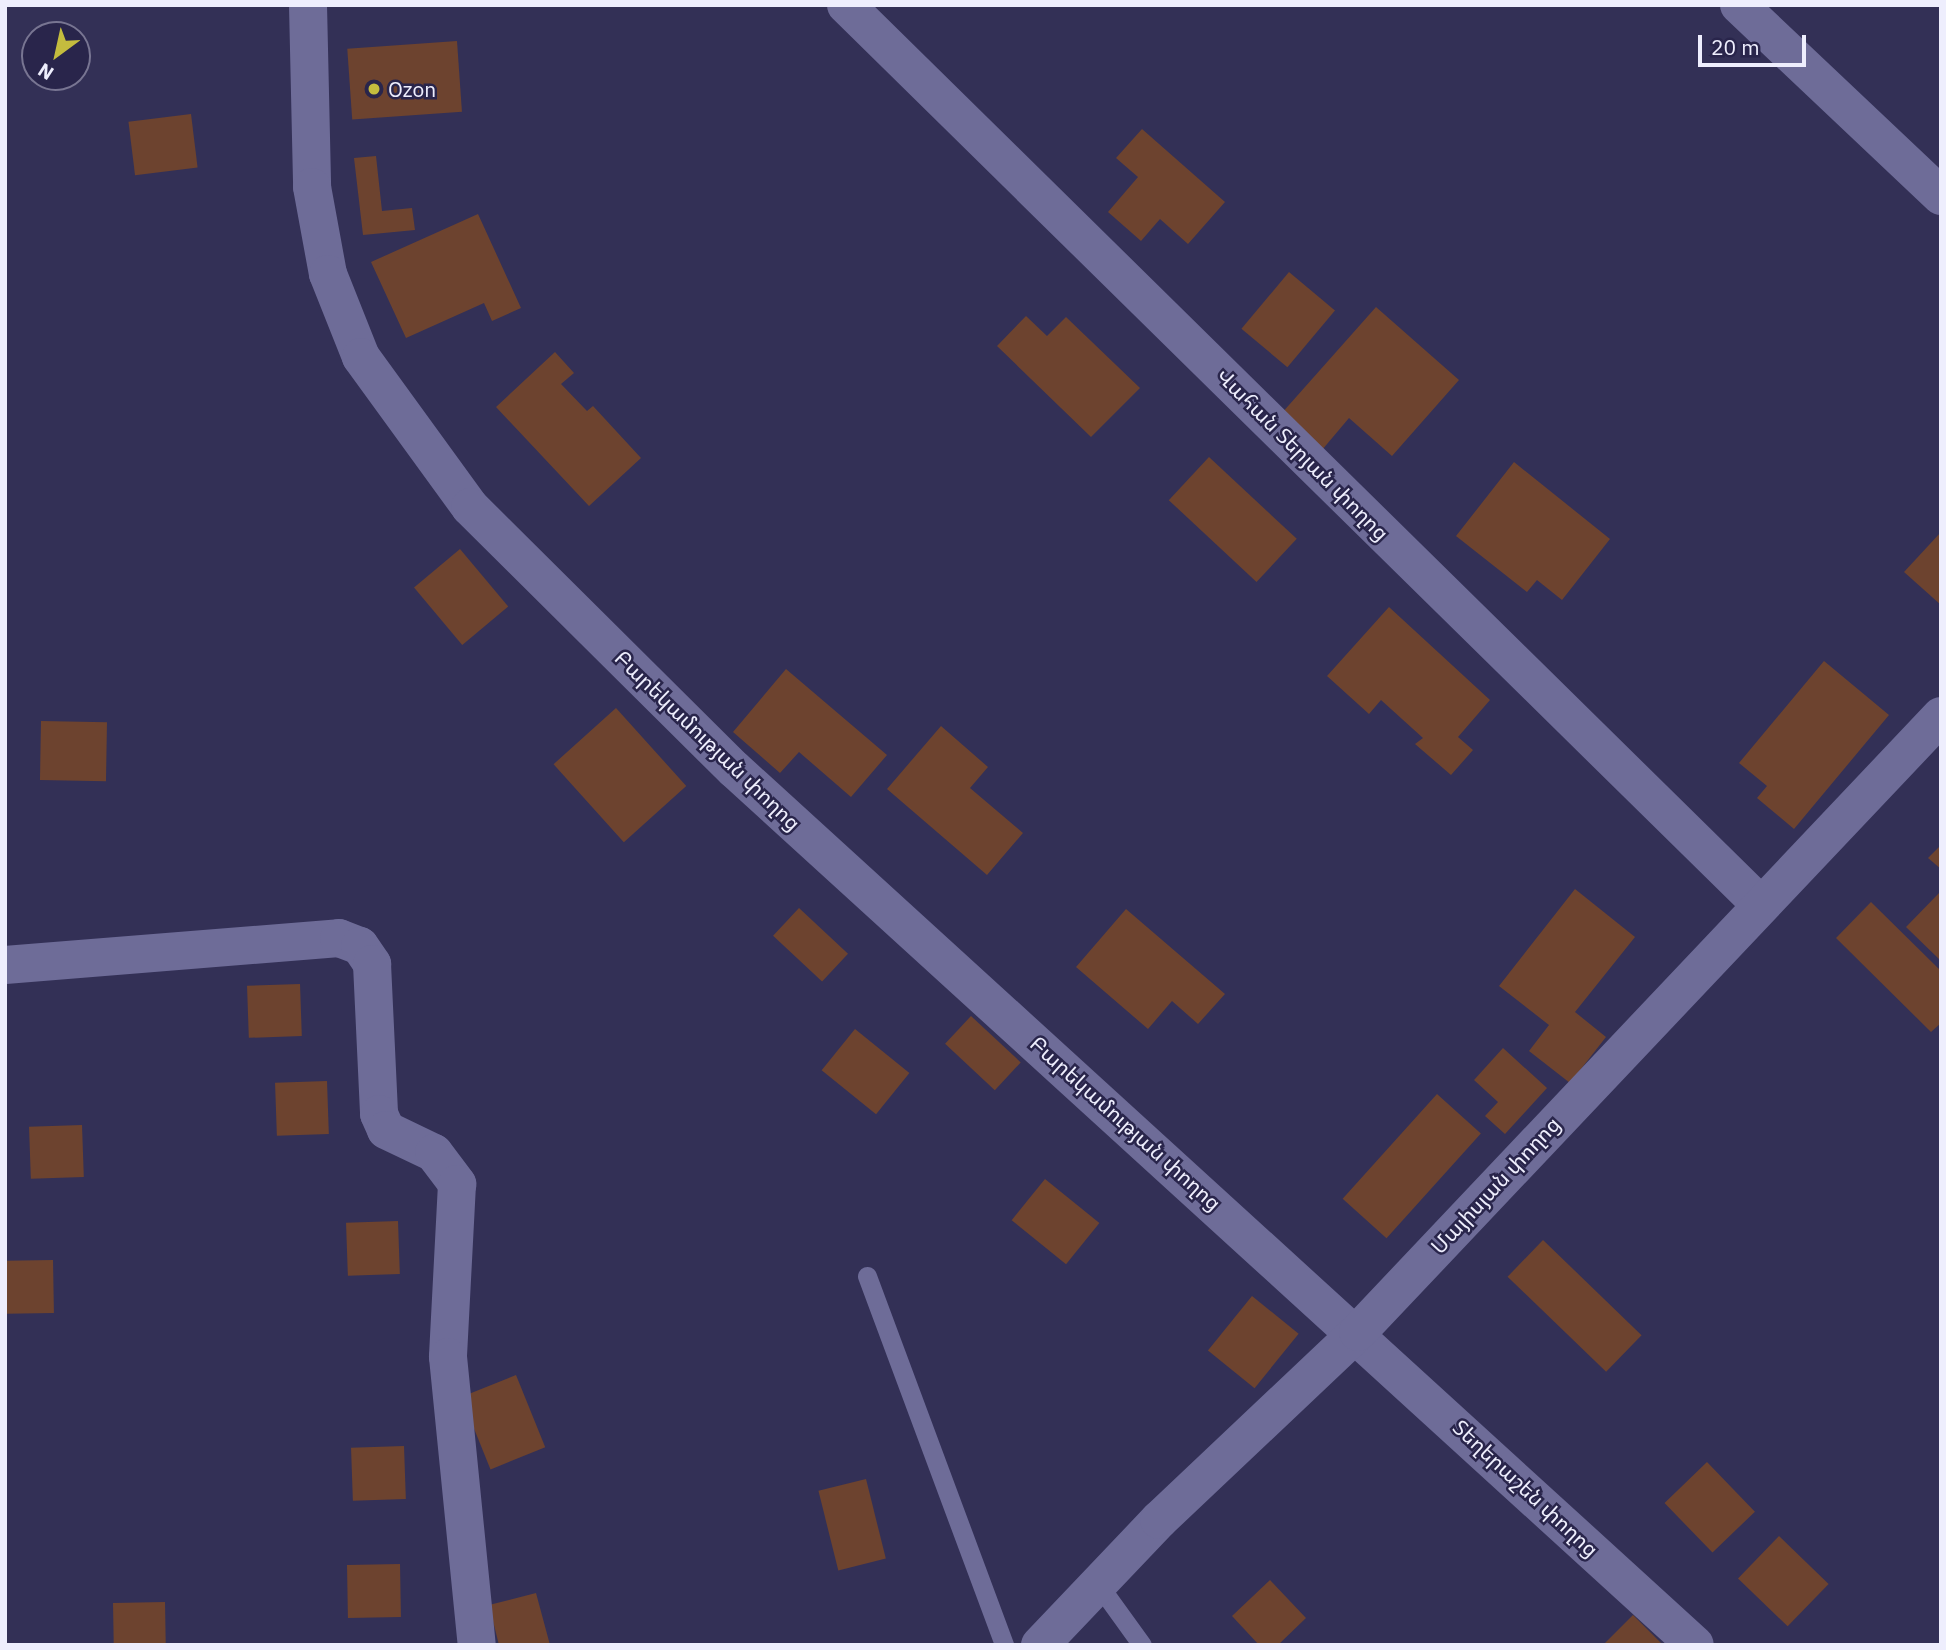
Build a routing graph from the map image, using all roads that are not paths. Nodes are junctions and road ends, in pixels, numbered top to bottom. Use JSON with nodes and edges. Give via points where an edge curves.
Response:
{"nodes":[{"id":1,"x":308,"y":5,"type":"edge"},
{"id":2,"x":846,"y":5,"type":"edge"},
{"id":3,"x":1739,"y":5,"type":"edge"},
{"id":4,"x":1941,"y":196,"type":"edge"},
{"id":5,"x":1941,"y":716,"type":"edge"},
{"id":6,"x":1760,"y":904,"type":"junction"},
{"id":7,"x":5,"y":965,"type":"edge"},
{"id":8,"x":867,"y":1276,"type":"dead end"},
{"id":9,"x":1358,"y":1332,"type":"junction"},
{"id":10,"x":1098,"y":1584,"type":"junction"},
{"id":11,"x":477,"y":1645,"type":"edge"},
{"id":12,"x":1004,"y":1645,"type":"edge"},
{"id":13,"x":1040,"y":1645,"type":"edge"},
{"id":14,"x":1142,"y":1645,"type":"edge"},
{"id":15,"x":1695,"y":1645,"type":"edge"}],
"edges":[{"from":1,"to":9,"type":"street","name":"Բարեկամության փողոց","via":[[312,187],[328,274],[360,357],[470,507],[734,769]]},
{"from":2,"to":6,"type":"street","name":"Վահան Տերյան փողոց"},
{"from":3,"to":4,"type":"street"},
{"from":5,"to":6,"type":"street","name":"Մայիսյան փողոց"},
{"from":6,"to":9,"type":"street","name":"Մայիսյան փողոց"},
{"from":7,"to":11,"type":"street","via":[[339,937],[360,946],[372,964],[382,1122],[386,1130],[434,1153],[457,1184],[448,1357]]},
{"from":8,"to":12,"type":"lane"},
{"from":9,"to":10,"type":"street","name":"Մայիսյան փողոց"},
{"from":9,"to":15,"type":"street","name":"Տեղերաշեն փողոց"},
{"from":10,"to":13,"type":"street","name":"Մայիսյան փողոց"},
{"from":10,"to":14,"type":"lane"}]}
